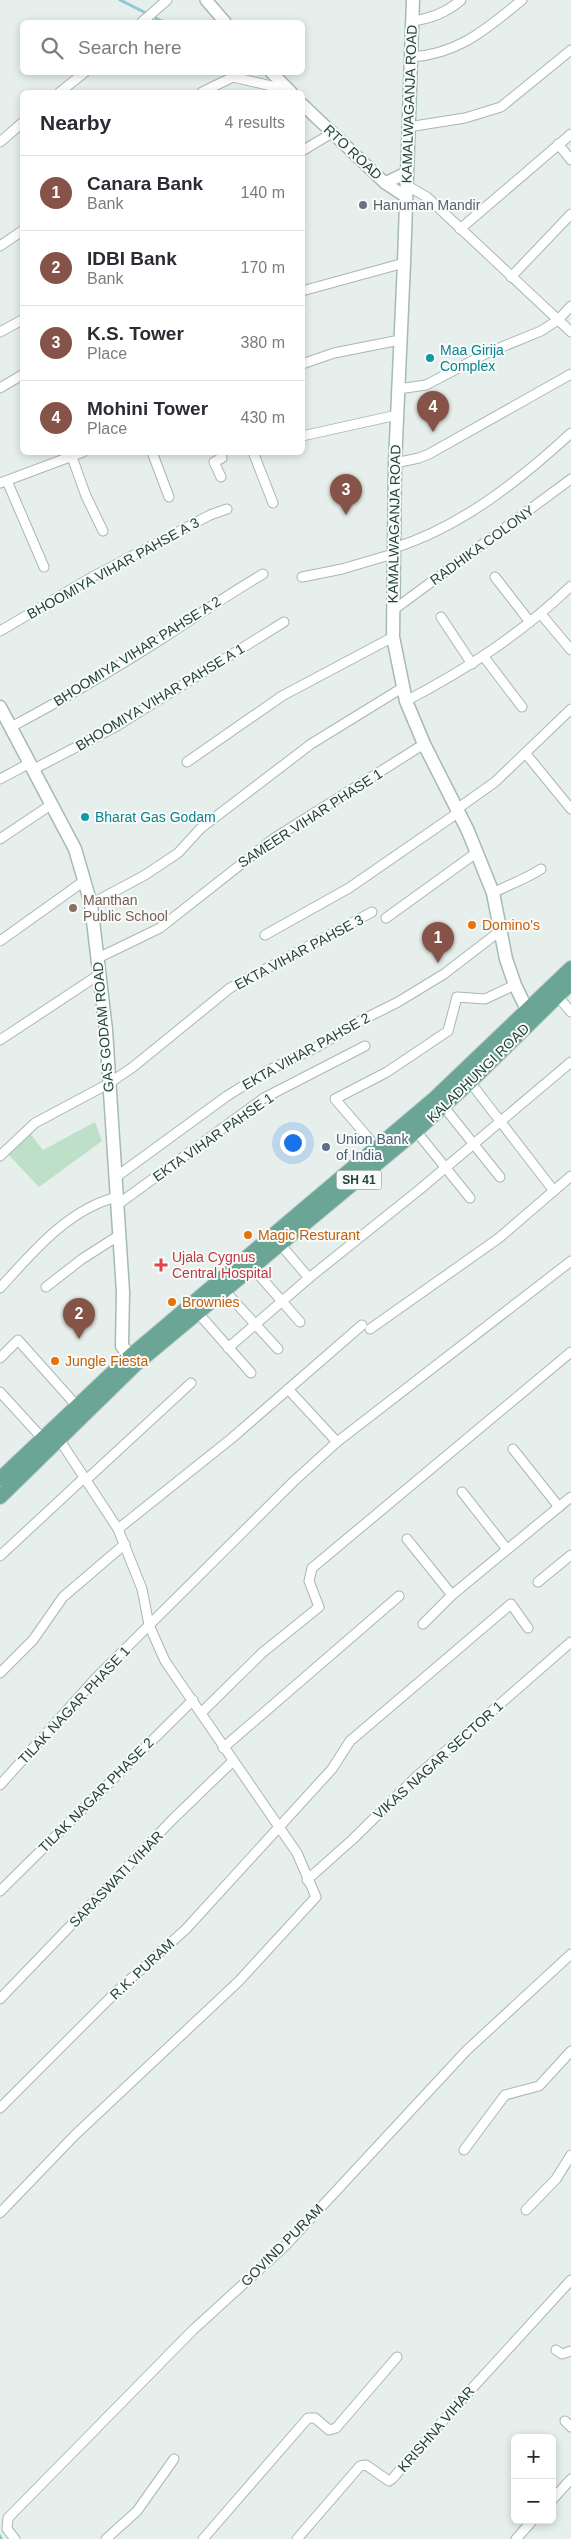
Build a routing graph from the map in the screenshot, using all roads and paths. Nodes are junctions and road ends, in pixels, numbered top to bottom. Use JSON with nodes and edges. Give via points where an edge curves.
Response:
{"nodes":[{"id":1,"x":166,"y":0,"type":"edge"},
{"id":2,"x":206,"y":0,"type":"edge"},
{"id":3,"x":413,"y":0,"type":"edge"},
{"id":4,"x":461,"y":0,"type":"edge"},
{"id":5,"x":522,"y":0,"type":"edge"},
{"id":6,"x":144,"y":20,"type":"edge"},
{"id":7,"x":223,"y":20,"type":"edge"},
{"id":8,"x":411,"y":21,"type":"junction"},
{"id":9,"x":571,"y":50,"type":"edge"},
{"id":10,"x":410,"y":57,"type":"junction"},
{"id":11,"x":81,"y":75,"type":"edge"},
{"id":12,"x":274,"y":75,"type":"edge"},
{"id":13,"x":62,"y":90,"type":"edge"},
{"id":14,"x":206,"y":90,"type":"edge"},
{"id":15,"x":282,"y":90,"type":"edge"},
{"id":16,"x":288,"y":90,"type":"edge"},
{"id":17,"x":305,"y":107,"type":"edge"},
{"id":18,"x":20,"y":126,"type":"edge"},
{"id":19,"x":408,"y":127,"type":"junction"},
{"id":20,"x":332,"y":134,"type":"junction"},
{"id":21,"x":571,"y":134,"type":"edge"},
{"id":22,"x":0,"y":142,"type":"edge"},
{"id":23,"x":558,"y":144,"type":"junction"},
{"id":24,"x":305,"y":149,"type":"edge"},
{"id":25,"x":571,"y":160,"type":"edge"},
{"id":26,"x":386,"y":183,"type":"junction"},
{"id":27,"x":406,"y":185,"type":"junction"},
{"id":28,"x":571,"y":214,"type":"edge"},
{"id":29,"x":460,"y":228,"type":"junction"},
{"id":30,"x":20,"y":232,"type":"edge"},
{"id":31,"x":0,"y":246,"type":"edge"},
{"id":32,"x":404,"y":263,"type":"junction"},
{"id":33,"x":511,"y":277,"type":"junction"},
{"id":34,"x":305,"y":290,"type":"edge"},
{"id":35,"x":571,"y":306,"type":"edge"},
{"id":36,"x":558,"y":320,"type":"junction"},
{"id":37,"x":20,"y":321,"type":"edge"},
{"id":38,"x":0,"y":332,"type":"edge"},
{"id":39,"x":571,"y":332,"type":"edge"},
{"id":40,"x":400,"y":340,"type":"junction"},
{"id":41,"x":305,"y":363,"type":"edge"},
{"id":42,"x":571,"y":374,"type":"edge"},
{"id":43,"x":20,"y":376,"type":"edge"},
{"id":44,"x":0,"y":388,"type":"edge"},
{"id":45,"x":398,"y":389,"type":"junction"},
{"id":46,"x":397,"y":415,"type":"junction"},
{"id":47,"x":571,"y":433,"type":"edge"},
{"id":48,"x":305,"y":435,"type":"edge"},
{"id":49,"x":76,"y":455,"type":"edge"},
{"id":50,"x":153,"y":455,"type":"edge"},
{"id":51,"x":221,"y":455,"type":"edge"},
{"id":52,"x":254,"y":455,"type":"edge"},
{"id":53,"x":72,"y":457,"type":"junction"},
{"id":54,"x":395,"y":464,"type":"junction"},
{"id":55,"x":221,"y":477,"type":"dead end"},
{"id":56,"x":571,"y":479,"type":"edge"},
{"id":57,"x":3,"y":482,"type":"edge"},
{"id":58,"x":169,"y":497,"type":"dead end"},
{"id":59,"x":274,"y":503,"type":"dead end"},
{"id":60,"x":227,"y":509,"type":"dead end"},
{"id":61,"x":103,"y":531,"type":"dead end"},
{"id":62,"x":393,"y":551,"type":"junction"},
{"id":63,"x":44,"y":567,"type":"dead end"},
{"id":64,"x":263,"y":574,"type":"dead end"},
{"id":65,"x":302,"y":577,"type":"dead end"},
{"id":66,"x":495,"y":577,"type":"dead end"},
{"id":67,"x":571,"y":586,"type":"edge"},
{"id":68,"x":392,"y":611,"type":"junction"},
{"id":69,"x":541,"y":614,"type":"junction"},
{"id":70,"x":441,"y":617,"type":"dead end"},
{"id":71,"x":284,"y":622,"type":"dead end"},
{"id":72,"x":530,"y":622,"type":"junction"},
{"id":73,"x":0,"y":631,"type":"edge"},
{"id":74,"x":393,"y":637,"type":"junction"},
{"id":75,"x":571,"y":650,"type":"edge"},
{"id":76,"x":484,"y":657,"type":"junction"},
{"id":77,"x":472,"y":664,"type":"junction"},
{"id":78,"x":402,"y":688,"type":"junction"},
{"id":79,"x":406,"y":700,"type":"junction"},
{"id":80,"x":522,"y":706,"type":"dead end"},
{"id":81,"x":0,"y":707,"type":"edge"},
{"id":82,"x":571,"y":709,"type":"edge"},
{"id":83,"x":11,"y":727,"type":"junction"},
{"id":84,"x":424,"y":744,"type":"junction"},
{"id":85,"x":526,"y":754,"type":"junction"},
{"id":86,"x":187,"y":762,"type":"dead end"},
{"id":87,"x":32,"y":766,"type":"junction"},
{"id":88,"x":0,"y":779,"type":"edge"},
{"id":89,"x":52,"y":804,"type":"junction"},
{"id":90,"x":571,"y":809,"type":"edge"},
{"id":91,"x":458,"y":811,"type":"junction"},
{"id":92,"x":0,"y":839,"type":"edge"},
{"id":93,"x":476,"y":853,"type":"junction"},
{"id":94,"x":541,"y":869,"type":"dead end"},
{"id":95,"x":84,"y":881,"type":"junction"},
{"id":96,"x":493,"y":893,"type":"junction"},
{"id":97,"x":91,"y":904,"type":"junction"},
{"id":98,"x":372,"y":912,"type":"dead end"},
{"id":99,"x":386,"y":918,"type":"dead end"},
{"id":100,"x":500,"y":930,"type":"junction"},
{"id":101,"x":265,"y":935,"type":"dead end"},
{"id":102,"x":0,"y":941,"type":"edge"},
{"id":103,"x":98,"y":958,"type":"junction"},
{"id":104,"x":571,"y":968,"type":"edge"},
{"id":105,"x":100,"y":974,"type":"junction"},
{"id":106,"x":571,"y":983,"type":"edge"},
{"id":107,"x":514,"y":985,"type":"junction"},
{"id":108,"x":553,"y":992,"type":"junction"},
{"id":109,"x":571,"y":1012,"type":"edge"},
{"id":110,"x":529,"y":1016,"type":"junction"},
{"id":111,"x":0,"y":1040,"type":"edge"},
{"id":112,"x":366,"y":1046,"type":"dead end"},
{"id":113,"x":571,"y":1062,"type":"edge"},
{"id":114,"x":470,"y":1082,"type":"junction"},
{"id":115,"x":108,"y":1084,"type":"junction"},
{"id":116,"x":444,"y":1107,"type":"junction"},
{"id":117,"x":500,"y":1121,"type":"junction"},
{"id":118,"x":416,"y":1131,"type":"junction"},
{"id":119,"x":474,"y":1144,"type":"junction"},
{"id":120,"x":378,"y":1148,"type":"junction"},
{"id":121,"x":0,"y":1156,"type":"edge"},
{"id":122,"x":446,"y":1167,"type":"junction"},
{"id":123,"x":571,"y":1176,"type":"edge"},
{"id":124,"x":116,"y":1177,"type":"junction"},
{"id":125,"x":500,"y":1177,"type":"dead end"},
{"id":126,"x":554,"y":1191,"type":"junction"},
{"id":127,"x":470,"y":1198,"type":"dead end"},
{"id":128,"x":117,"y":1201,"type":"junction"},
{"id":129,"x":290,"y":1230,"type":"junction"},
{"id":130,"x":118,"y":1236,"type":"junction"},
{"id":131,"x":280,"y":1244,"type":"junction"},
{"id":132,"x":571,"y":1260,"type":"edge"},
{"id":133,"x":252,"y":1267,"type":"junction"},
{"id":134,"x":310,"y":1278,"type":"junction"},
{"id":135,"x":46,"y":1287,"type":"dead end"},
{"id":136,"x":0,"y":1288,"type":"edge"},
{"id":137,"x":224,"y":1290,"type":"junction"},
{"id":138,"x":282,"y":1301,"type":"junction"},
{"id":139,"x":194,"y":1308,"type":"junction"},
{"id":140,"x":300,"y":1322,"type":"dead end"},
{"id":141,"x":256,"y":1324,"type":"junction"},
{"id":142,"x":228,"y":1348,"type":"junction"},
{"id":143,"x":278,"y":1349,"type":"dead end"},
{"id":144,"x":571,"y":1352,"type":"edge"},
{"id":145,"x":0,"y":1358,"type":"edge"},
{"id":146,"x":132,"y":1360,"type":"junction"},
{"id":147,"x":251,"y":1373,"type":"dead end"},
{"id":148,"x":191,"y":1383,"type":"dead end"},
{"id":149,"x":288,"y":1389,"type":"junction"},
{"id":150,"x":0,"y":1392,"type":"edge"},
{"id":151,"x":76,"y":1405,"type":"junction"},
{"id":152,"x":51,"y":1436,"type":"junction"},
{"id":153,"x":337,"y":1442,"type":"junction"},
{"id":154,"x":513,"y":1449,"type":"dead end"},
{"id":155,"x":2,"y":1471,"type":"edge"},
{"id":156,"x":86,"y":1479,"type":"junction"},
{"id":157,"x":462,"y":1492,"type":"dead end"},
{"id":158,"x":571,"y":1496,"type":"edge"},
{"id":159,"x":0,"y":1497,"type":"edge"},
{"id":160,"x":559,"y":1507,"type":"junction"},
{"id":161,"x":118,"y":1529,"type":"junction"},
{"id":162,"x":407,"y":1539,"type":"dead end"},
{"id":163,"x":126,"y":1544,"type":"junction"},
{"id":164,"x":506,"y":1548,"type":"junction"},
{"id":165,"x":571,"y":1555,"type":"edge"},
{"id":166,"x":0,"y":1556,"type":"edge"},
{"id":167,"x":538,"y":1582,"type":"dead end"},
{"id":168,"x":452,"y":1595,"type":"junction"},
{"id":169,"x":399,"y":1596,"type":"dead end"},
{"id":170,"x":423,"y":1624,"type":"dead end"},
{"id":171,"x":149,"y":1625,"type":"junction"},
{"id":172,"x":528,"y":1628,"type":"dead end"},
{"id":173,"x":571,"y":1642,"type":"edge"},
{"id":174,"x":0,"y":1673,"type":"edge"},
{"id":175,"x":193,"y":1700,"type":"junction"},
{"id":176,"x":201,"y":1712,"type":"junction"},
{"id":177,"x":223,"y":1748,"type":"junction"},
{"id":178,"x":233,"y":1761,"type":"junction"},
{"id":179,"x":0,"y":1785,"type":"edge"},
{"id":180,"x":279,"y":1826,"type":"junction"},
{"id":181,"x":307,"y":1880,"type":"junction"},
{"id":182,"x":0,"y":1891,"type":"edge"},
{"id":183,"x":571,"y":1954,"type":"edge"},
{"id":184,"x":0,"y":1999,"type":"edge"},
{"id":185,"x":571,"y":2051,"type":"edge"},
{"id":186,"x":0,"y":2108,"type":"edge"},
{"id":187,"x":464,"y":2150,"type":"dead end"},
{"id":188,"x":571,"y":2155,"type":"edge"},
{"id":189,"x":526,"y":2210,"type":"dead end"},
{"id":190,"x":0,"y":2213,"type":"edge"},
{"id":191,"x":571,"y":2280,"type":"edge"},
{"id":192,"x":556,"y":2350,"type":"dead end"},
{"id":193,"x":571,"y":2351,"type":"edge"},
{"id":194,"x":397,"y":2356,"type":"dead end"},
{"id":195,"x":174,"y":2458,"type":"dead end"},
{"id":196,"x":571,"y":2480,"type":"edge"},
{"id":197,"x":556,"y":2496,"type":"edge"},
{"id":198,"x":529,"y":2524,"type":"edge"},
{"id":199,"x":15,"y":2539,"type":"edge"},
{"id":200,"x":106,"y":2539,"type":"edge"},
{"id":201,"x":203,"y":2539,"type":"edge"},
{"id":202,"x":297,"y":2539,"type":"edge"},
{"id":203,"x":516,"y":2539,"type":"edge"}],
"edges":[{"from":1,"to":6,"type":"street"},
{"from":2,"to":7,"type":"street"},
{"from":3,"to":8,"type":"main road","name":"KAMALWAGANJA ROAD"},
{"from":4,"to":8,"type":"street","via":[[449,10]]},
{"from":5,"to":10,"type":"street","via":[[474,38],[433,56]]},
{"from":8,"to":10,"type":"main road","name":"KAMALWAGANJA ROAD"},
{"from":9,"to":19,"type":"street","via":[[501,107],[465,118]]},
{"from":10,"to":19,"type":"main road","name":"KAMALWAGANJA ROAD"},
{"from":11,"to":13,"type":"street"},
{"from":12,"to":16,"type":"street"},
{"from":14,"to":15,"type":"street","via":[[233,77]]},
{"from":17,"to":20,"type":"street","name":"RTO ROAD"},
{"from":18,"to":22,"type":"street"},
{"from":19,"to":27,"type":"main road","name":"KAMALWAGANJA ROAD"},
{"from":20,"to":24,"type":"street"},
{"from":20,"to":26,"type":"street","name":"RTO ROAD"},
{"from":21,"to":23,"type":"street"},
{"from":23,"to":25,"type":"street"},
{"from":23,"to":29,"type":"street"},
{"from":26,"to":27,"type":"street","name":"RTO ROAD"},
{"from":26,"to":27,"type":"street"},
{"from":27,"to":29,"type":"street","via":[[426,197]]},
{"from":27,"to":32,"type":"main road","name":"KAMALWAGANJA ROAD"},
{"from":28,"to":33,"type":"street"},
{"from":29,"to":33,"type":"street"},
{"from":30,"to":31,"type":"street"},
{"from":32,"to":34,"type":"street"},
{"from":32,"to":40,"type":"main road","name":"KAMALWAGANJA ROAD"},
{"from":33,"to":36,"type":"street"},
{"from":35,"to":36,"type":"street"},
{"from":36,"to":39,"type":"street"},
{"from":36,"to":45,"type":"street","via":[[426,385]]},
{"from":37,"to":38,"type":"street"},
{"from":40,"to":41,"type":"street","via":[[334,353]]},
{"from":40,"to":45,"type":"main road","name":"KAMALWAGANJA ROAD"},
{"from":42,"to":54,"type":"street","via":[[429,454]]},
{"from":43,"to":44,"type":"street"},
{"from":45,"to":46,"type":"main road","name":"KAMALWAGANJA ROAD"},
{"from":46,"to":48,"type":"street"},
{"from":46,"to":54,"type":"main road","name":"KAMALWAGANJA ROAD"},
{"from":47,"to":62,"type":"street","via":[[478,507]]},
{"from":49,"to":53,"type":"street"},
{"from":50,"to":58,"type":"street"},
{"from":51,"to":55,"type":"street","via":[[222,458],[214,462]]},
{"from":52,"to":59,"type":"street"},
{"from":53,"to":57,"type":"street"},
{"from":53,"to":61,"type":"street"},
{"from":54,"to":62,"type":"main road","name":"KAMALWAGANJA ROAD"},
{"from":56,"to":68,"type":"street","name":"RADHIKA COLONY"},
{"from":57,"to":63,"type":"street"},
{"from":60,"to":73,"type":"street","name":"BHOOMIYA VIHAR PAHSE A 3","via":[[94,576]]},
{"from":62,"to":65,"type":"street","via":[[342,569]]},
{"from":62,"to":68,"type":"main road","name":"KAMALWAGANJA ROAD"},
{"from":64,"to":83,"type":"street","name":"BHOOMIYA VIHAR PAHSE A 2","via":[[82,688]]},
{"from":66,"to":72,"type":"street"},
{"from":67,"to":69,"type":"street"},
{"from":68,"to":74,"type":"main road","name":"KAMALWAGANJA ROAD"},
{"from":69,"to":72,"type":"street"},
{"from":69,"to":75,"type":"street"},
{"from":70,"to":77,"type":"street"},
{"from":71,"to":87,"type":"street","name":"BHOOMIYA VIHAR PAHSE A 1","via":[[115,727]]},
{"from":72,"to":76,"type":"street"},
{"from":74,"to":78,"type":"main road","name":"KAMALWAGANJA ROAD"},
{"from":74,"to":86,"type":"street","via":[[282,696]]},
{"from":76,"to":77,"type":"street"},
{"from":76,"to":80,"type":"street"},
{"from":77,"to":79,"type":"street"},
{"from":78,"to":79,"type":"main road","name":"KAMALWAGANJA ROAD"},
{"from":78,"to":97,"type":"street","via":[[311,744],[201,828],[178,853]]},
{"from":79,"to":84,"type":"main road","name":"KAMALWAGANJA ROAD"},
{"from":81,"to":83,"type":"main road","name":"GAS GODAM ROAD"},
{"from":82,"to":85,"type":"street"},
{"from":83,"to":87,"type":"main road","name":"GAS GODAM ROAD"},
{"from":84,"to":91,"type":"main road","name":"KAMALWAGANJA ROAD"},
{"from":84,"to":103,"type":"street","name":"SAMEER VIHAR PHASE 1","via":[[272,839],[160,928]]},
{"from":85,"to":90,"type":"street"},
{"from":85,"to":91,"type":"street"},
{"from":87,"to":88,"type":"street","name":"BHOOMIYA VIHAR PAHSE A 1"},
{"from":87,"to":89,"type":"main road","name":"GAS GODAM ROAD"},
{"from":89,"to":92,"type":"street"},
{"from":89,"to":95,"type":"main road","name":"GAS GODAM ROAD","via":[[75,849]]},
{"from":91,"to":93,"type":"main road","name":"KAMALWAGANJA ROAD"},
{"from":91,"to":101,"type":"street","via":[[349,888]]},
{"from":93,"to":96,"type":"main road","name":"KAMALWAGANJA ROAD"},
{"from":93,"to":99,"type":"street"},
{"from":94,"to":96,"type":"street","via":[[529,878],[522,877]]},
{"from":95,"to":97,"type":"main road","name":"GAS GODAM ROAD"},
{"from":95,"to":102,"type":"street"},
{"from":96,"to":100,"type":"main road","name":"KAMALWAGANJA ROAD"},
{"from":97,"to":103,"type":"main road","name":"GAS GODAM ROAD"},
{"from":98,"to":115,"type":"street","name":"EKTA VIHAR PAHSE 3","via":[[230,988]]},
{"from":100,"to":107,"type":"main road","name":"KAMALWAGANJA ROAD"},
{"from":100,"to":124,"type":"street","name":"EKTA VIHAR PAHSE 2","via":[[444,974],[406,998],[267,1071],[227,1096]]},
{"from":103,"to":105,"type":"main road","name":"GAS GODAM ROAD"},
{"from":104,"to":108,"type":"main road","name":"KALADHUNGI ROAD","number":"SH 41"},
{"from":105,"to":111,"type":"street"},
{"from":105,"to":115,"type":"main road","name":"GAS GODAM ROAD"},
{"from":106,"to":108,"type":"main road","name":"KALADHUNGI ROAD","number":"SH 41"},
{"from":107,"to":110,"type":"main road","name":"KAMALWAGANJA ROAD"},
{"from":107,"to":120,"type":"street","via":[[485,999],[457,998],[448,1031],[387,1072],[335,1098]]},
{"from":108,"to":109,"type":"street"},
{"from":108,"to":110,"type":"main road","name":"KALADHUNGI ROAD","number":"SH 41"},
{"from":110,"to":114,"type":"main road","name":"KALADHUNGI ROAD","number":"SH 41"},
{"from":110,"to":120,"type":"main road","name":"KALADHUNGI ROAD","number":"SH 41"},
{"from":112,"to":128,"type":"street","name":"EKTA VIHAR PAHSE 1","via":[[264,1098]]},
{"from":113,"to":117,"type":"street"},
{"from":114,"to":116,"type":"main road","name":"KALADHUNGI ROAD","number":"SH 41"},
{"from":114,"to":117,"type":"street"},
{"from":115,"to":121,"type":"street","name":"EKTA VIHAR PAHSE 3","via":[[35,1123]]},
{"from":115,"to":124,"type":"main road","name":"GAS GODAM ROAD"},
{"from":116,"to":118,"type":"main road","name":"KALADHUNGI ROAD","number":"SH 41"},
{"from":116,"to":119,"type":"street"},
{"from":117,"to":119,"type":"street"},
{"from":117,"to":126,"type":"street"},
{"from":118,"to":122,"type":"street"},
{"from":118,"to":129,"type":"main road","name":"KALADHUNGI ROAD","number":"SH 41"},
{"from":119,"to":122,"type":"street"},
{"from":119,"to":125,"type":"street"},
{"from":120,"to":129,"type":"main road","name":"KALADHUNGI ROAD","number":"SH 41"},
{"from":122,"to":127,"type":"street"},
{"from":122,"to":134,"type":"street"},
{"from":123,"to":126,"type":"street"},
{"from":124,"to":128,"type":"main road","name":"GAS GODAM ROAD"},
{"from":126,"to":149,"type":"street","via":[[499,1238],[366,1327]]},
{"from":128,"to":130,"type":"main road","name":"GAS GODAM ROAD"},
{"from":128,"to":136,"type":"street","name":"EKTA VIHAR PAHSE 1","via":[[103,1201],[73,1218],[45,1239]]},
{"from":129,"to":131,"type":"main road","name":"KALADHUNGI ROAD","number":"SH 41"},
{"from":129,"to":139,"type":"main road","name":"KALADHUNGI ROAD","number":"SH 41"},
{"from":130,"to":135,"type":"street"},
{"from":130,"to":146,"type":"main road","name":"GAS GODAM ROAD","via":[[123,1292],[122,1346]]},
{"from":131,"to":133,"type":"main road","name":"KALADHUNGI ROAD","number":"SH 41"},
{"from":131,"to":134,"type":"street"},
{"from":132,"to":153,"type":"street","name":"TILAK NAGAR PHASE 1"},
{"from":133,"to":137,"type":"main road","name":"KALADHUNGI ROAD","number":"SH 41"},
{"from":133,"to":138,"type":"street"},
{"from":134,"to":138,"type":"street"},
{"from":137,"to":139,"type":"main road","name":"KALADHUNGI ROAD","number":"SH 41"},
{"from":137,"to":141,"type":"street"},
{"from":138,"to":140,"type":"street"},
{"from":138,"to":141,"type":"street"},
{"from":139,"to":142,"type":"street"},
{"from":139,"to":146,"type":"main road","name":"KALADHUNGI ROAD","number":"SH 41"},
{"from":141,"to":142,"type":"street"},
{"from":141,"to":143,"type":"street"},
{"from":142,"to":147,"type":"street"},
{"from":144,"to":176,"type":"street","via":[[312,1568],[309,1581],[318,1607],[262,1653]]},
{"from":145,"to":151,"type":"street","via":[[18,1340]]},
{"from":146,"to":151,"type":"main road","name":"KALADHUNGI ROAD","number":"SH 41"},
{"from":146,"to":152,"type":"main road","name":"KALADHUNGI ROAD","number":"SH 41"},
{"from":148,"to":156,"type":"street"},
{"from":149,"to":153,"type":"street"},
{"from":149,"to":161,"type":"street"},
{"from":150,"to":152,"type":"street"},
{"from":151,"to":152,"type":"main road","name":"KALADHUNGI ROAD","number":"SH 41"},
{"from":152,"to":155,"type":"main road","name":"KALADHUNGI ROAD","number":"SH 41"},
{"from":152,"to":156,"type":"street"},
{"from":152,"to":159,"type":"main road","name":"KALADHUNGI ROAD","number":"SH 41"},
{"from":153,"to":171,"type":"street","name":"TILAK NAGAR PHASE 1","via":[[251,1522]]},
{"from":154,"to":160,"type":"street"},
{"from":156,"to":161,"type":"street"},
{"from":156,"to":166,"type":"street"},
{"from":157,"to":164,"type":"street"},
{"from":158,"to":160,"type":"street"},
{"from":160,"to":164,"type":"street"},
{"from":161,"to":163,"type":"street"},
{"from":162,"to":168,"type":"street"},
{"from":163,"to":171,"type":"street","via":[[142,1588]]},
{"from":163,"to":174,"type":"street","via":[[63,1596],[33,1640]]},
{"from":164,"to":168,"type":"street"},
{"from":165,"to":167,"type":"street"},
{"from":168,"to":170,"type":"street"},
{"from":169,"to":177,"type":"street"},
{"from":171,"to":175,"type":"street","via":[[165,1661]]},
{"from":171,"to":179,"type":"street","name":"TILAK NAGAR PHASE 1"},
{"from":172,"to":180,"type":"street","name":"R.K. PURAM","via":[[511,1604],[350,1742],[332,1769]]},
{"from":173,"to":181,"type":"street","name":"VIKAS NAGAR SECTOR 1","via":[[414,1778]]},
{"from":175,"to":176,"type":"street"},
{"from":175,"to":182,"type":"street","name":"TILAK NAGAR PHASE 2"},
{"from":176,"to":177,"type":"street"},
{"from":177,"to":178,"type":"street"},
{"from":178,"to":180,"type":"street"},
{"from":178,"to":184,"type":"street","name":"SARASWATI VIHAR"},
{"from":180,"to":181,"type":"street","via":[[297,1853]]},
{"from":180,"to":186,"type":"street","name":"R.K. PURAM","via":[[186,1929],[116,1992]]},
{"from":181,"to":190,"type":"street","via":[[316,1897],[245,1974],[75,2135]]},
{"from":183,"to":199,"type":"street","name":"GOVIND PURAM","via":[[466,2051],[285,2246],[193,2330],[8,2518],[7,2529]]},
{"from":185,"to":187,"type":"street","via":[[539,2086],[505,2095]]},
{"from":188,"to":189,"type":"street","via":[[556,2179]]},
{"from":191,"to":202,"type":"street","name":"KRISHNA VIHAR","via":[[393,2478],[389,2481],[366,2465],[360,2466]]},
{"from":192,"to":193,"type":"street","via":[[562,2354]]},
{"from":194,"to":201,"type":"street","via":[[336,2428],[329,2430],[315,2418],[308,2418]]},
{"from":195,"to":200,"type":"street","via":[[137,2511]]},
{"from":196,"to":197,"type":"street"},
{"from":198,"to":203,"type":"street"}]}
